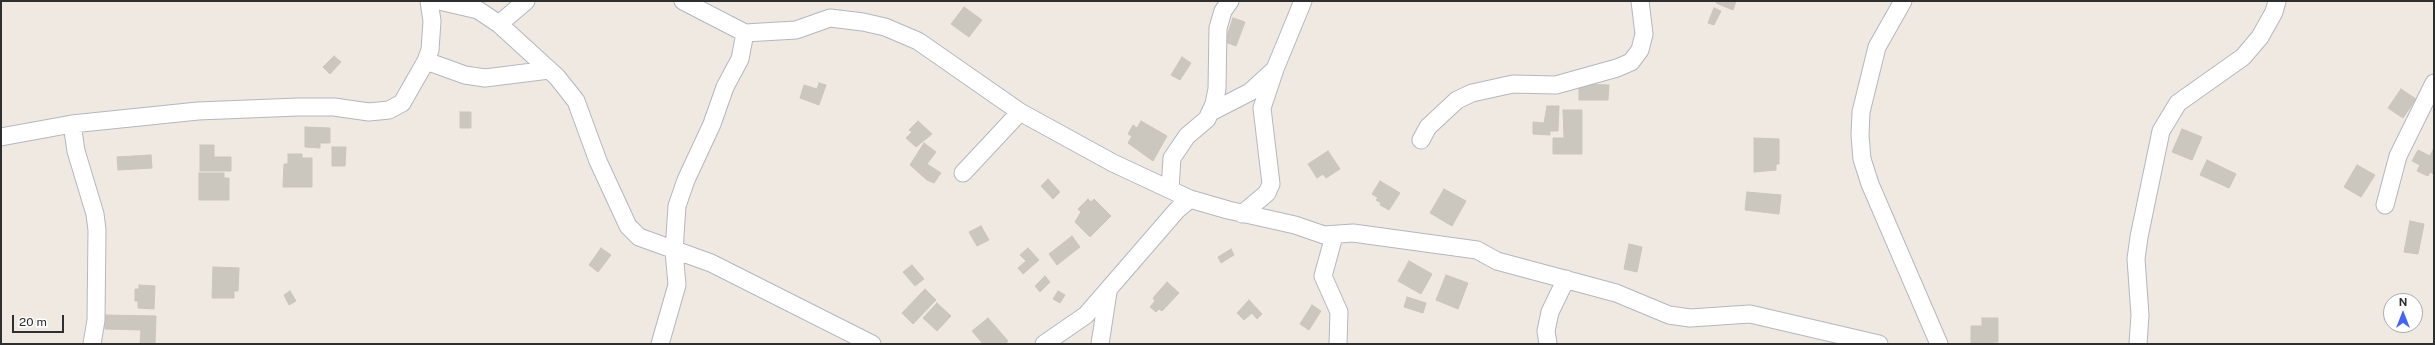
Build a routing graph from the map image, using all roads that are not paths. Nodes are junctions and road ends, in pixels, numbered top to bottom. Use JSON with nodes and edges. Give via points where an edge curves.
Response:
{"nodes":[{"id":1,"x":429,"y":1,"type":"edge"},
{"id":2,"x":439,"y":1,"type":"edge"},
{"id":3,"x":526,"y":1,"type":"edge"},
{"id":4,"x":683,"y":1,"type":"edge"},
{"id":5,"x":1230,"y":1,"type":"edge"},
{"id":6,"x":1303,"y":1,"type":"edge"},
{"id":7,"x":1640,"y":1,"type":"edge"},
{"id":8,"x":1903,"y":1,"type":"edge"},
{"id":9,"x":2277,"y":1,"type":"edge"},
{"id":10,"x":499,"y":24,"type":"junction"},
{"id":11,"x":744,"y":33,"type":"junction"},
{"id":12,"x":426,"y":61,"type":"junction"},
{"id":13,"x":549,"y":70,"type":"junction"},
{"id":14,"x":1275,"y":70,"type":"junction"},
{"id":15,"x":2434,"y":83,"type":"edge"},
{"id":16,"x":1020,"y":112,"type":"junction"},
{"id":17,"x":1211,"y":112,"type":"junction"},
{"id":18,"x":72,"y":124,"type":"junction"},
{"id":19,"x":1,"y":137,"type":"edge"},
{"id":20,"x":1420,"y":140,"type":"dead end"},
{"id":21,"x":963,"y":173,"type":"dead end"},
{"id":22,"x":1170,"y":189,"type":"junction"},
{"id":23,"x":1190,"y":199,"type":"junction"},
{"id":24,"x":2385,"y":205,"type":"dead end"},
{"id":25,"x":1242,"y":214,"type":"junction"},
{"id":26,"x":1334,"y":236,"type":"junction"},
{"id":27,"x":674,"y":251,"type":"junction"},
{"id":28,"x":1566,"y":279,"type":"junction"},
{"id":29,"x":1108,"y":292,"type":"junction"},
{"id":30,"x":92,"y":344,"type":"edge"},
{"id":31,"x":660,"y":344,"type":"edge"},
{"id":32,"x":872,"y":344,"type":"edge"},
{"id":33,"x":1044,"y":344,"type":"edge"},
{"id":34,"x":1100,"y":344,"type":"edge"},
{"id":35,"x":1338,"y":344,"type":"edge"},
{"id":36,"x":1548,"y":344,"type":"edge"},
{"id":37,"x":1878,"y":344,"type":"edge"},
{"id":38,"x":1939,"y":344,"type":"edge"},
{"id":39,"x":2138,"y":344,"type":"edge"}],
"edges":[{"from":1,"to":12,"type":"street","via":[[432,21],[430,50]]},
{"from":2,"to":10,"type":"street","via":[[478,10]]},
{"from":3,"to":10,"type":"street"},
{"from":4,"to":11,"type":"street"},
{"from":5,"to":17,"type":"street","via":[[1223,11],[1218,28],[1217,88]]},
{"from":6,"to":14,"type":"street"},
{"from":7,"to":20,"type":"street","via":[[1644,34],[1640,50],[1631,62],[1556,85],[1514,84],[1472,93],[1457,100],[1428,127]]},
{"from":8,"to":38,"type":"street","via":[[1877,47],[1861,112],[1860,141],[1862,159],[1870,184]]},
{"from":9,"to":39,"type":"street","via":[[2260,37],[2243,57],[2178,103],[2161,131],[2136,259],[2140,315]]},
{"from":10,"to":13,"type":"street"},
{"from":11,"to":16,"type":"street","via":[[796,30],[830,18],[885,27],[918,41]]},
{"from":11,"to":27,"type":"street","via":[[740,59],[725,87],[677,206]]},
{"from":12,"to":13,"type":"street","via":[[466,75],[485,78]]},
{"from":12,"to":18,"type":"street","via":[[402,103],[389,110],[369,112],[334,107],[255,108]]},
{"from":13,"to":27,"type":"street","via":[[576,101],[598,161],[628,226],[639,237]]},
{"from":14,"to":17,"type":"street","via":[[1250,92]]},
{"from":14,"to":25,"type":"street","via":[[1261,114],[1271,184],[1264,197]]},
{"from":15,"to":24,"type":"street","via":[[2398,156],[2389,182]]},
{"from":16,"to":21,"type":"street"},
{"from":16,"to":22,"type":"street","via":[[1113,163]]},
{"from":17,"to":22,"type":"street","via":[[1207,119],[1187,136],[1172,158]]},
{"from":18,"to":19,"type":"street"},
{"from":18,"to":30,"type":"street","via":[[76,151],[95,214],[97,230],[96,313]]},
{"from":22,"to":23,"type":"street"},
{"from":23,"to":25,"type":"street"},
{"from":23,"to":29,"type":"street","via":[[1177,210]]},
{"from":25,"to":26,"type":"street","via":[[1295,224]]},
{"from":26,"to":28,"type":"street","via":[[1353,233],[1459,246],[1477,250],[1498,261]]},
{"from":26,"to":35,"type":"street","via":[[1323,276],[1339,312]]},
{"from":27,"to":31,"type":"street","via":[[678,285]]},
{"from":27,"to":32,"type":"street","via":[[711,263]]},
{"from":28,"to":36,"type":"street","via":[[1550,312],[1546,331]]},
{"from":28,"to":37,"type":"street","via":[[1616,293],[1669,315],[1690,318],[1750,314]]},
{"from":29,"to":33,"type":"street","via":[[1086,315]]},
{"from":29,"to":34,"type":"street"}]}
